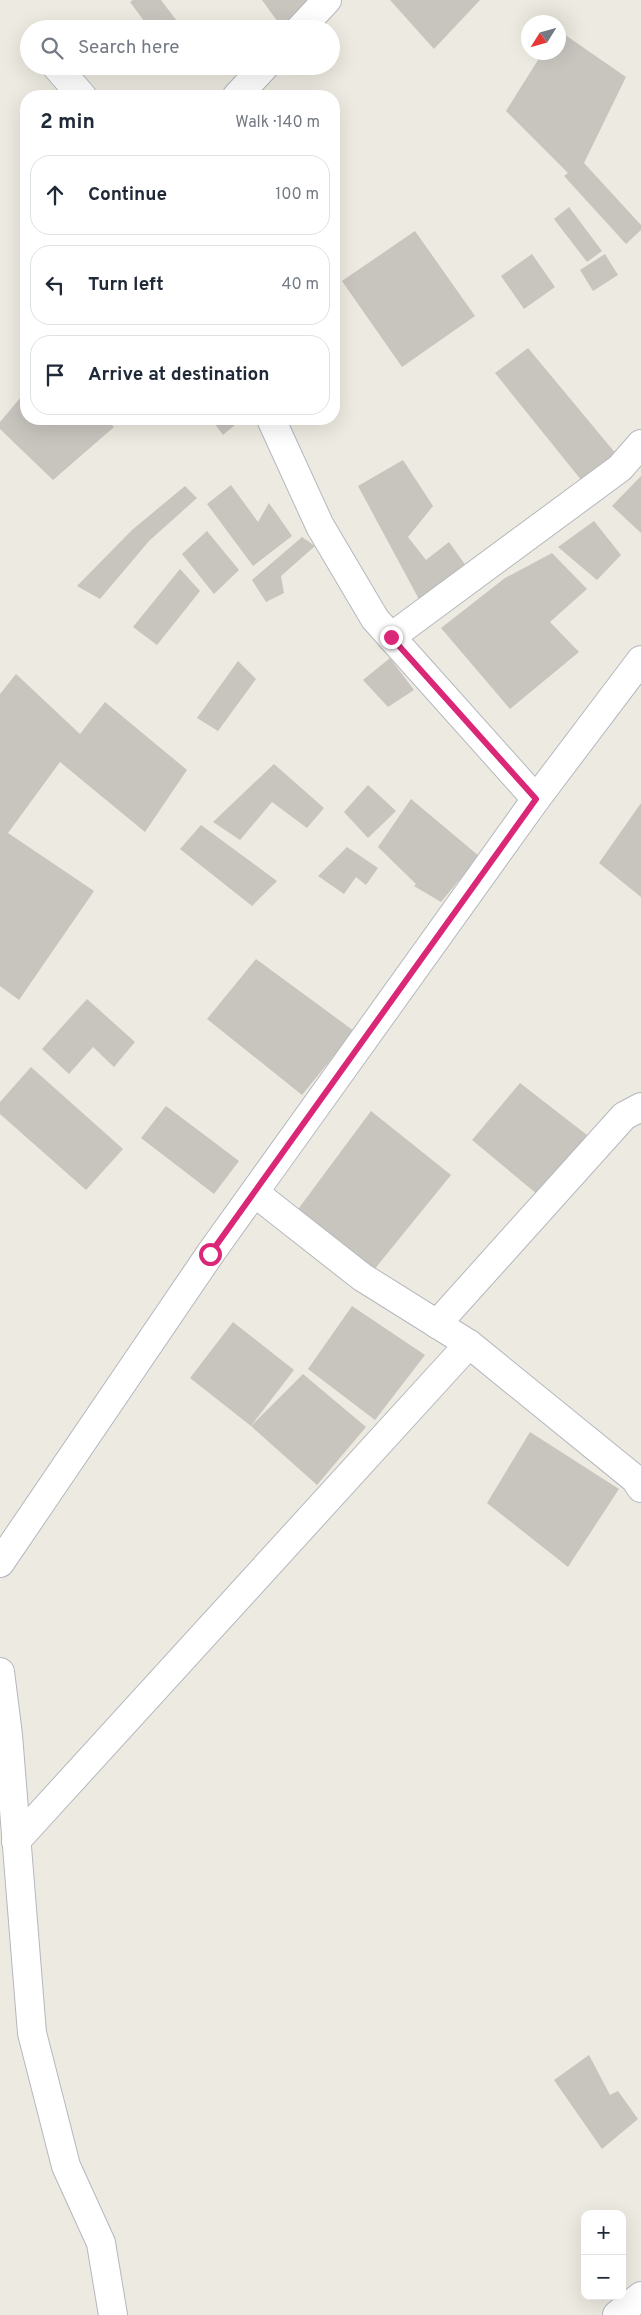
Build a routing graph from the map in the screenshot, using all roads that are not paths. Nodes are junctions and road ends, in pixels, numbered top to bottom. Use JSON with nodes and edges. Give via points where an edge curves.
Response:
{"nodes":[{"id":1,"x":327,"y":0,"type":"edge"},
{"id":2,"x":308,"y":20,"type":"edge"},
{"id":3,"x":64,"y":75,"type":"edge"},
{"id":4,"x":257,"y":75,"type":"edge"},
{"id":5,"x":77,"y":90,"type":"edge"},
{"id":6,"x":243,"y":90,"type":"edge"},
{"id":7,"x":274,"y":425,"type":"edge"},
{"id":8,"x":641,"y":444,"type":"edge"},
{"id":9,"x":391,"y":637,"type":"junction"},
{"id":10,"x":641,"y":660,"type":"edge"},
{"id":11,"x":536,"y":799,"type":"junction"},
{"id":12,"x":641,"y":1107,"type":"edge"},
{"id":13,"x":255,"y":1193,"type":"junction"},
{"id":14,"x":437,"y":1324,"type":"junction"},
{"id":15,"x":469,"y":1344,"type":"junction"},
{"id":16,"x":641,"y":1488,"type":"edge"},
{"id":17,"x":0,"y":1563,"type":"edge"},
{"id":18,"x":0,"y":1672,"type":"edge"},
{"id":19,"x":16,"y":1841,"type":"junction"},
{"id":20,"x":641,"y":2296,"type":"edge"},
{"id":21,"x":113,"y":2315,"type":"edge"},
{"id":22,"x":617,"y":2315,"type":"edge"}],
"edges":[{"from":1,"to":2,"type":"street"},
{"from":3,"to":5,"type":"street"},
{"from":4,"to":6,"type":"street"},
{"from":7,"to":9,"type":"street","via":[[320,526],[375,619]]},
{"from":8,"to":9,"type":"street","via":[[620,468]]},
{"from":9,"to":11,"type":"street"},
{"from":10,"to":11,"type":"street"},
{"from":11,"to":13,"type":"street"},
{"from":12,"to":14,"type":"street","via":[[624,1116]]},
{"from":13,"to":14,"type":"street","via":[[362,1277]]},
{"from":13,"to":17,"type":"street"},
{"from":14,"to":15,"type":"street"},
{"from":15,"to":16,"type":"street"},
{"from":15,"to":19,"type":"street"},
{"from":18,"to":19,"type":"street"},
{"from":19,"to":21,"type":"street","via":[[32,2033],[66,2166],[101,2242]]},
{"from":20,"to":22,"type":"street"}]}
